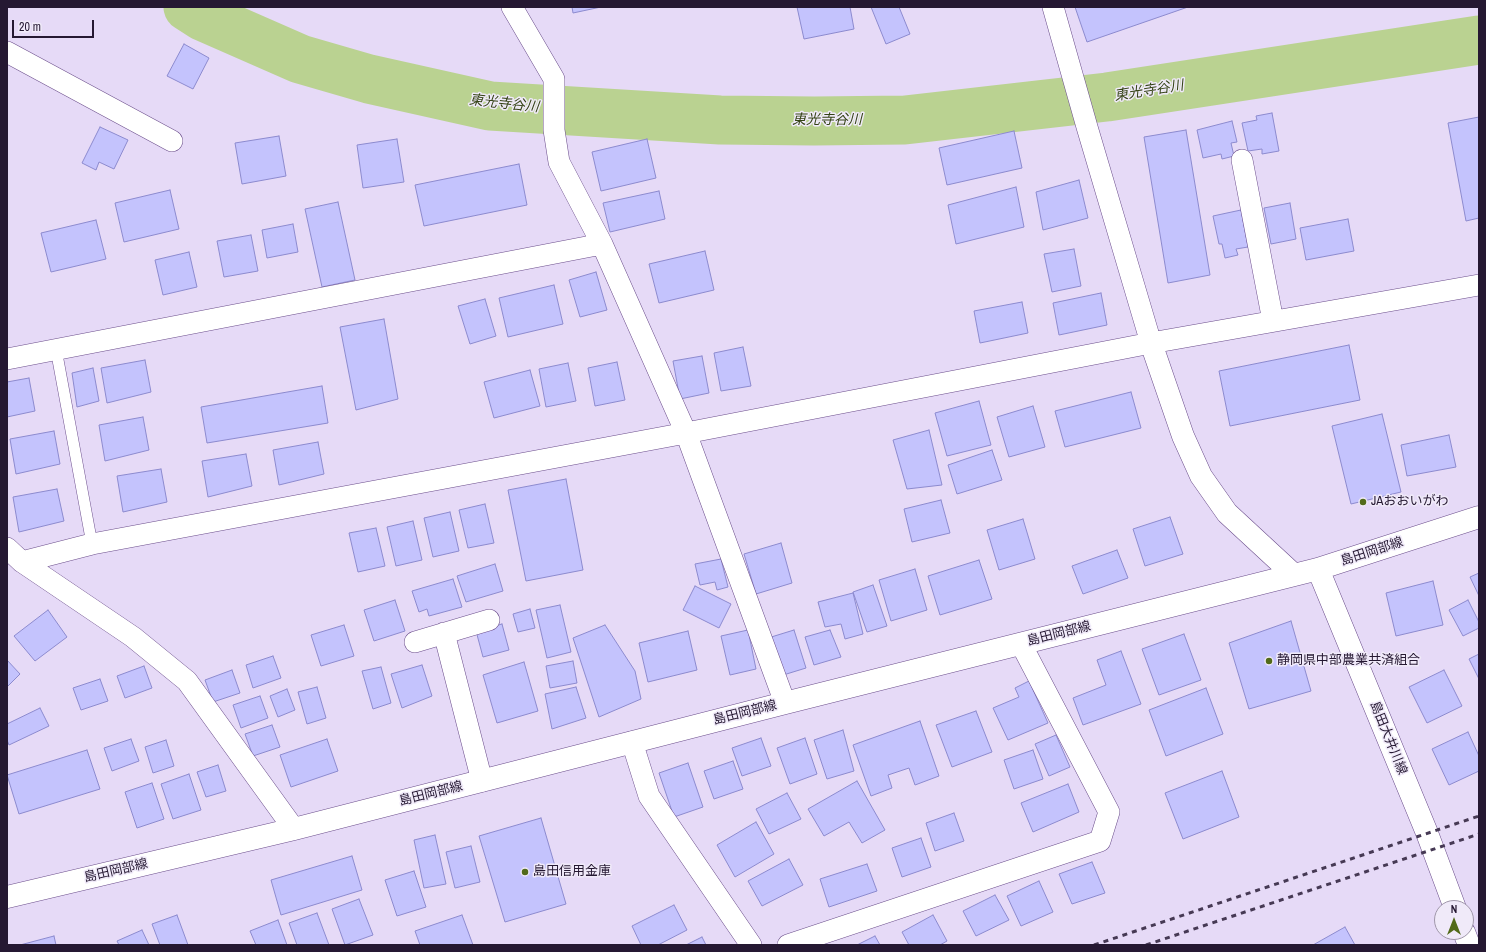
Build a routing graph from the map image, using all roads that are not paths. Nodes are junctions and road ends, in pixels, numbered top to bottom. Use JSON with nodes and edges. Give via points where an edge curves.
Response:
{"nodes":[{"id":1,"x":512,"y":7,"type":"edge"},
{"id":2,"x":1053,"y":7,"type":"edge"},
{"id":3,"x":7,"y":52,"type":"edge"},
{"id":4,"x":172,"y":141,"type":"dead end"},
{"id":5,"x":1242,"y":160,"type":"dead end"},
{"id":6,"x":602,"y":244,"type":"junction"},
{"id":7,"x":1479,"y":285,"type":"edge"},
{"id":8,"x":1273,"y":322,"type":"junction"},
{"id":9,"x":1151,"y":343,"type":"junction"},
{"id":10,"x":56,"y":349,"type":"junction"},
{"id":11,"x":7,"y":358,"type":"edge"},
{"id":12,"x":686,"y":433,"type":"junction"},
{"id":13,"x":1479,"y":517,"type":"edge"},
{"id":14,"x":92,"y":544,"type":"junction"},
{"id":15,"x":14,"y":555,"type":"edge"},
{"id":16,"x":1318,"y":570,"type":"junction"},
{"id":17,"x":1294,"y":575,"type":"junction"},
{"id":18,"x":489,"y":620,"type":"dead end"},
{"id":19,"x":444,"y":633,"type":"junction"},
{"id":20,"x":415,"y":642,"type":"dead end"},
{"id":21,"x":1021,"y":644,"type":"junction"},
{"id":22,"x":785,"y":703,"type":"junction"},
{"id":23,"x":632,"y":742,"type":"junction"},
{"id":24,"x":482,"y":781,"type":"junction"},
{"id":25,"x":294,"y":829,"type":"junction"},
{"id":26,"x":7,"y":897,"type":"edge"},
{"id":27,"x":1452,"y":900,"type":"edge"},
{"id":28,"x":751,"y":945,"type":"edge"},
{"id":29,"x":788,"y":945,"type":"edge"}],
"edges":[{"from":1,"to":6,"type":"street","via":[[554,79],[554,130],[559,162]]},
{"from":2,"to":9,"type":"street"},
{"from":3,"to":4,"type":"street"},
{"from":5,"to":8,"type":"street"},
{"from":6,"to":10,"type":"street"},
{"from":6,"to":12,"type":"street"},
{"from":7,"to":8,"type":"street"},
{"from":8,"to":9,"type":"street"},
{"from":9,"to":12,"type":"street"},
{"from":9,"to":17,"type":"main road","via":[[1183,436],[1201,476],[1227,513]]},
{"from":10,"to":11,"type":"street"},
{"from":10,"to":14,"type":"lane"},
{"from":12,"to":14,"type":"street"},
{"from":12,"to":22,"type":"street"},
{"from":13,"to":16,"type":"main road","name":"島田岡部線"},
{"from":14,"to":15,"type":"street"},
{"from":15,"to":25,"type":"street","via":[[133,637],[187,681]]},
{"from":16,"to":17,"type":"main road","name":"島田岡部線"},
{"from":16,"to":27,"type":"main road","name":"島田大井川線","via":[[1427,833]]},
{"from":17,"to":21,"type":"main road","name":"島田岡部線"},
{"from":18,"to":19,"type":"street"},
{"from":19,"to":20,"type":"street"},
{"from":19,"to":24,"type":"street"},
{"from":21,"to":22,"type":"main road","name":"島田岡部線"},
{"from":21,"to":29,"type":"street","via":[[1109,812],[1100,841]]},
{"from":22,"to":23,"type":"main road","name":"島田岡部線"},
{"from":23,"to":24,"type":"main road","name":"島田岡部線"},
{"from":23,"to":28,"type":"street","via":[[648,796]]},
{"from":24,"to":25,"type":"main road","name":"島田岡部線"},
{"from":25,"to":26,"type":"main road","name":"島田岡部線"}]}
